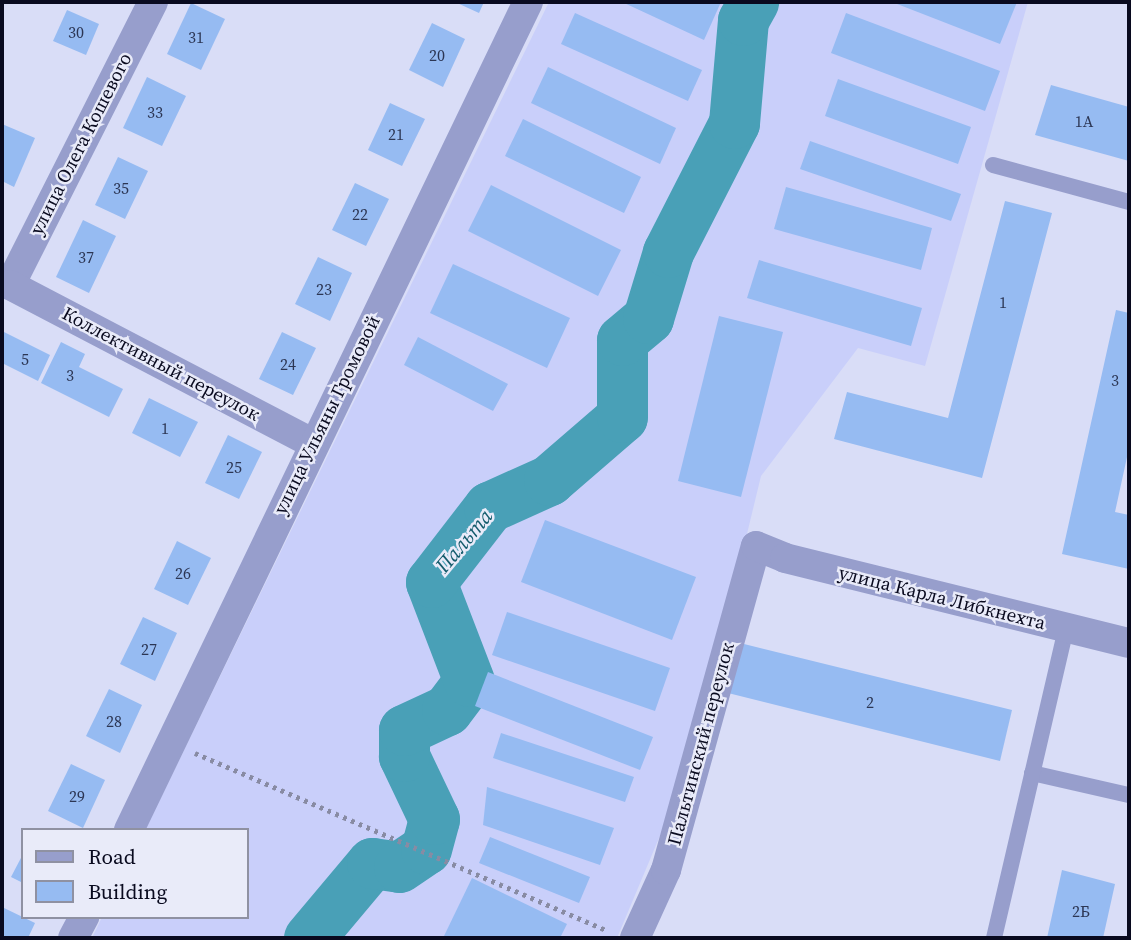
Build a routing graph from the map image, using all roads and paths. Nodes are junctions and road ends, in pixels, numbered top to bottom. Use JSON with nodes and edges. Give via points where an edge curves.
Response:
{"nodes":[{"id":1,"x":153,"y":2,"type":"edge"},
{"id":2,"x":528,"y":2,"type":"edge"},
{"id":3,"x":993,"y":165,"type":"dead end"},
{"id":4,"x":1129,"y":202,"type":"edge"},
{"id":5,"x":10,"y":285,"type":"joint"},
{"id":6,"x":312,"y":443,"type":"junction"},
{"id":7,"x":756,"y":546,"type":"joint"},
{"id":8,"x":1066,"y":629,"type":"junction"},
{"id":9,"x":1129,"y":643,"type":"edge"},
{"id":10,"x":173,"y":744,"type":"junction"},
{"id":11,"x":1032,"y":773,"type":"junction"},
{"id":12,"x":1129,"y":795,"type":"edge"},
{"id":13,"x":130,"y":828,"type":"edge"},
{"id":14,"x":83,"y":919,"type":"edge"},
{"id":15,"x":626,"y":937,"type":"edge"},
{"id":16,"x":73,"y":938,"type":"edge"},
{"id":17,"x":994,"y":938,"type":"edge"}],
"edges":[{"from":1,"to":5,"type":"street","name":"улица Олега Кошевого"},
{"from":2,"to":6,"type":"street","name":"улица Ульяны Громовой"},
{"from":3,"to":4,"type":"lane"},
{"from":5,"to":6,"type":"street","name":"Коллективный переулок"},
{"from":6,"to":10,"type":"street","name":"улица Ульяны Громовой"},
{"from":7,"to":8,"type":"street","name":"улица Карла Либкнехта","via":[[785,558]]},
{"from":7,"to":15,"type":"street","name":"Пальтинский переулок","via":[[666,870]]},
{"from":8,"to":9,"type":"street","name":"улица Карла Либкнехта"},
{"from":8,"to":11,"type":"lane"},
{"from":10,"to":13,"type":"street","name":"улица Ульяны Громовой"},
{"from":10,"to":15,"type":"path"},
{"from":11,"to":12,"type":"lane"},
{"from":11,"to":17,"type":"lane"},
{"from":14,"to":16,"type":"street"}]}
